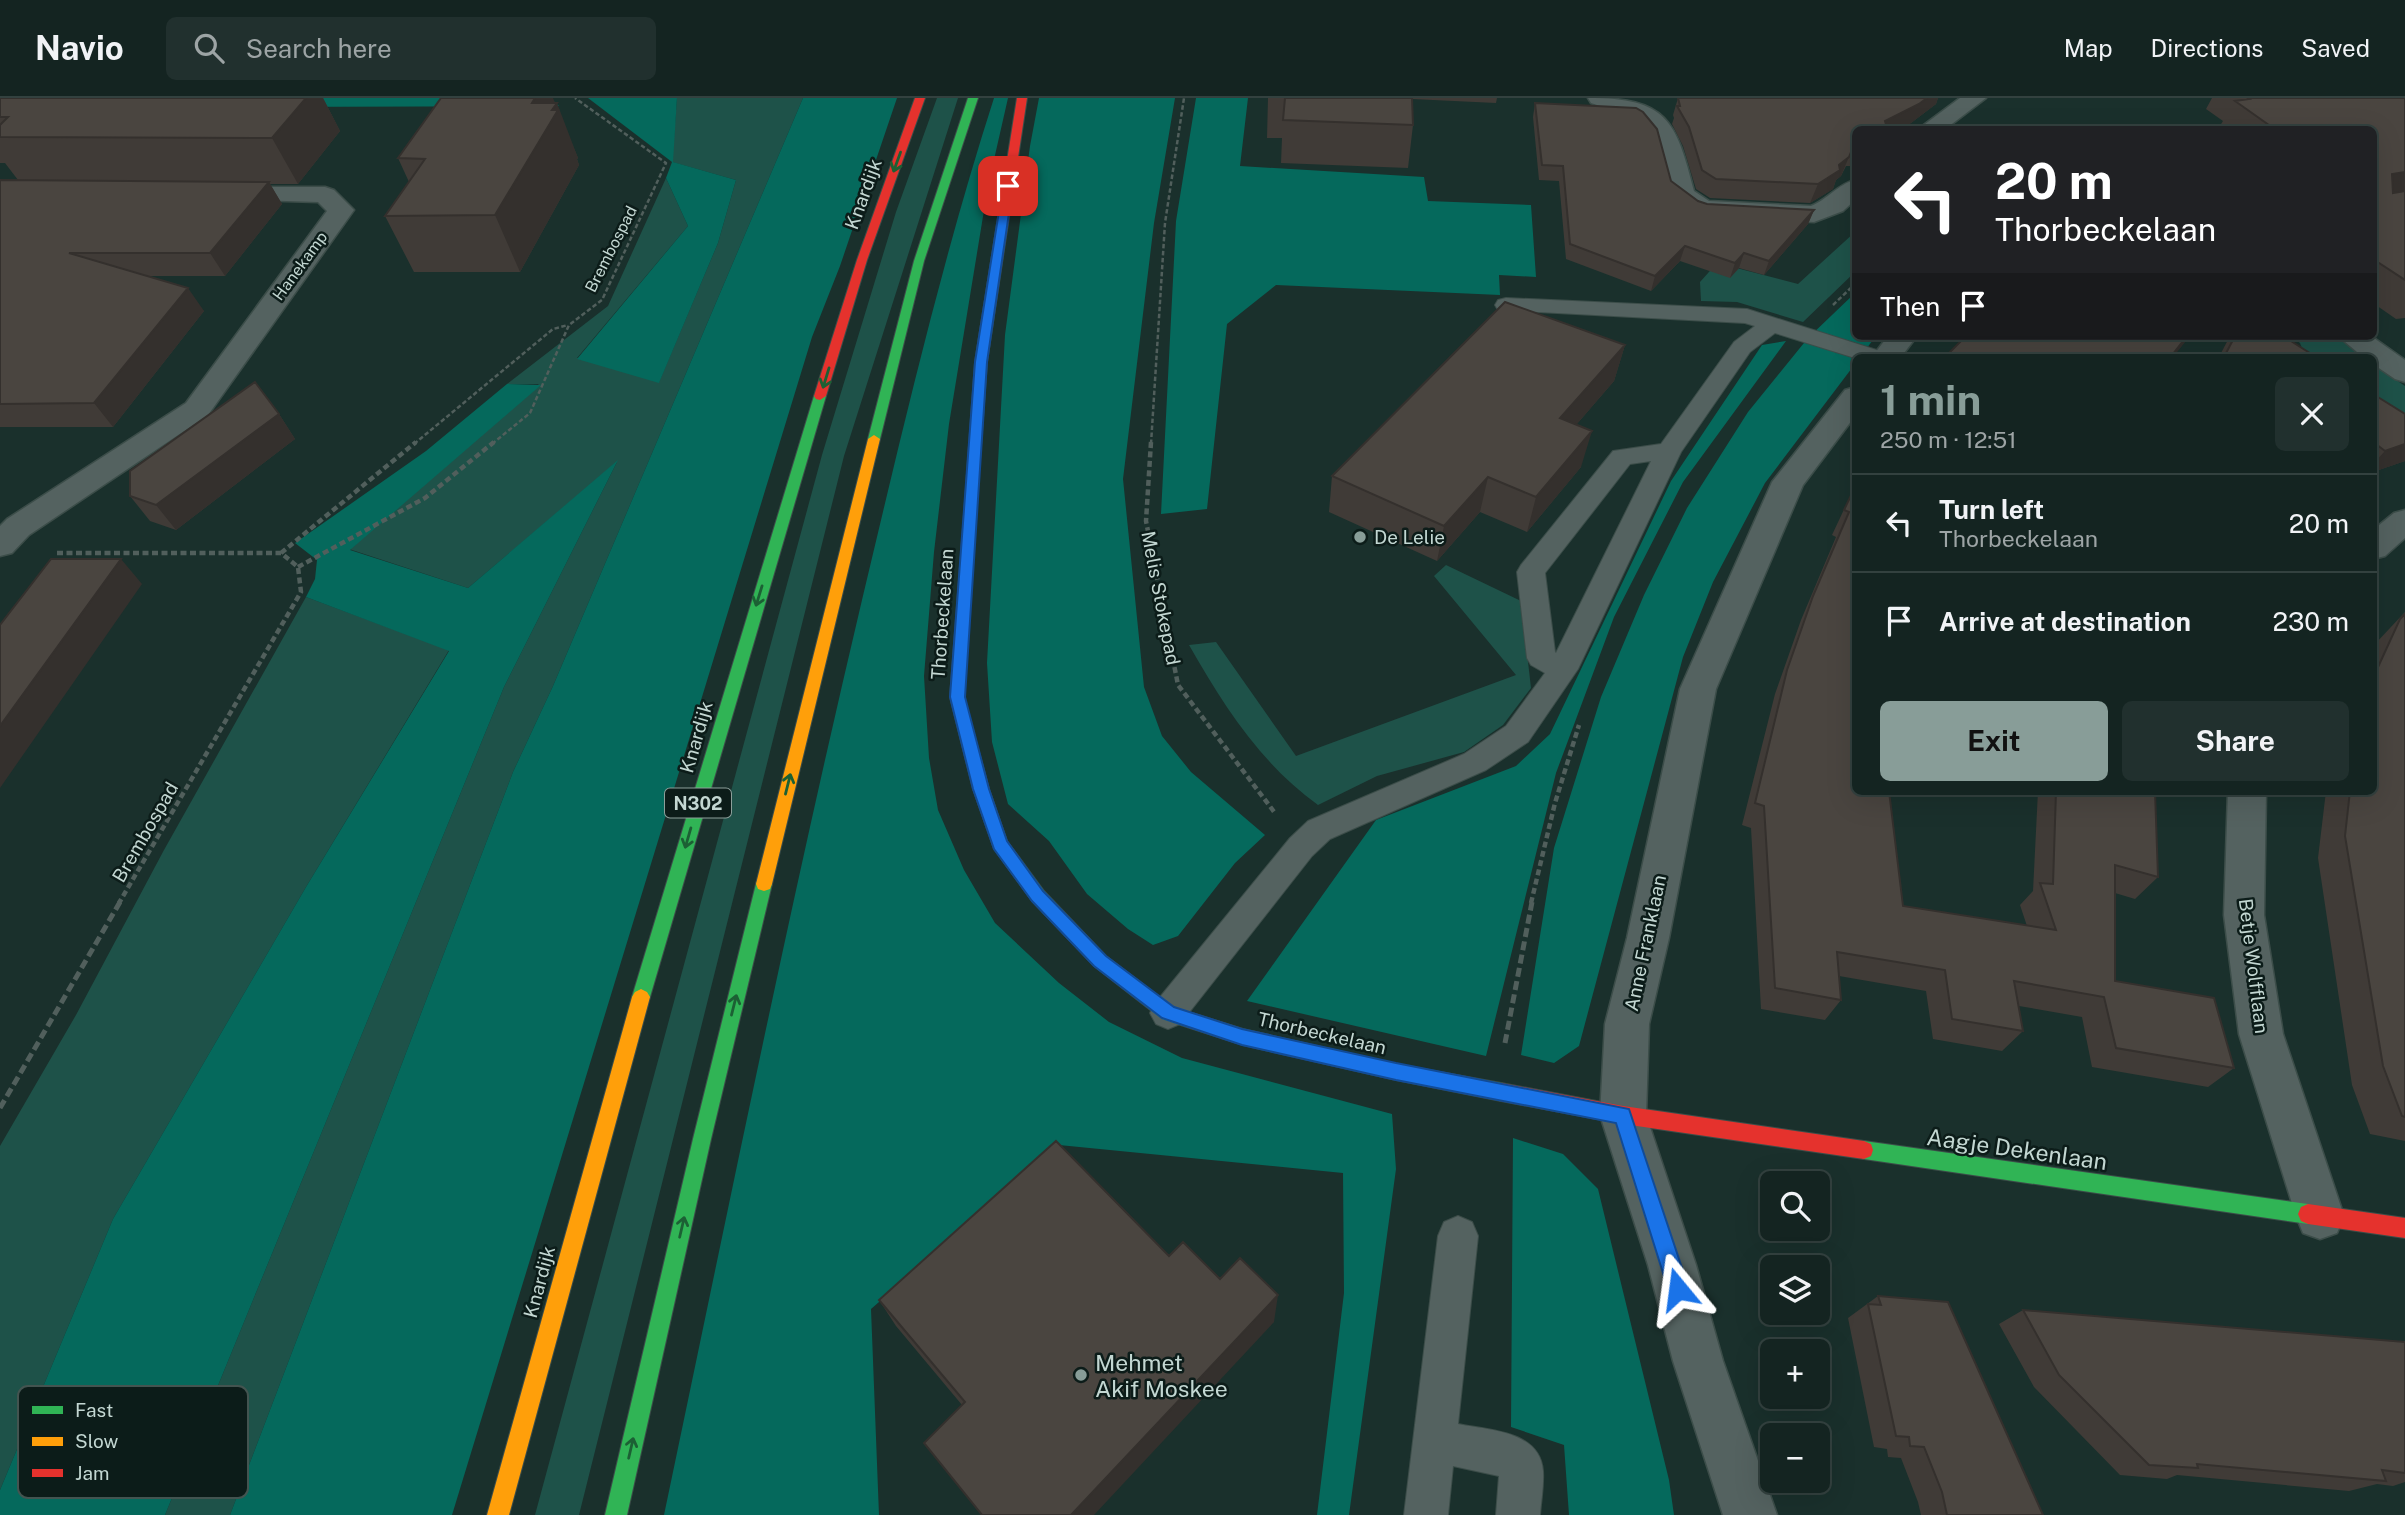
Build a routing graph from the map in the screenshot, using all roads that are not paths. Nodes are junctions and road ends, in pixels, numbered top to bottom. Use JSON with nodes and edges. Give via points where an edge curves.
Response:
{"nodes":[{"id":1,"x":920,"y":98,"type":"edge"},
{"id":2,"x":973,"y":98,"type":"edge"},
{"id":3,"x":1022,"y":98,"type":"edge"},
{"id":4,"x":1599,"y":98,"type":"edge"},
{"id":5,"x":1975,"y":98,"type":"edge"},
{"id":6,"x":1934,"y":126,"type":"edge"},
{"id":7,"x":1852,"y":190,"type":"edge"},
{"id":8,"x":203,"y":194,"type":"edge"},
{"id":9,"x":1506,"y":304,"type":"edge"},
{"id":10,"x":1772,"y":324,"type":"junction"},
{"id":11,"x":1900,"y":340,"type":"edge"},
{"id":12,"x":2358,"y":340,"type":"edge"},
{"id":13,"x":1866,"y":354,"type":"edge"},
{"id":14,"x":1888,"y":354,"type":"edge"},
{"id":15,"x":2405,"y":373,"type":"edge"},
{"id":16,"x":1852,"y":400,"type":"edge"},
{"id":17,"x":1670,"y":451,"type":"junction"},
{"id":18,"x":2405,"y":521,"type":"edge"},
{"id":19,"x":0,"y":545,"type":"edge"},
{"id":20,"x":2377,"y":545,"type":"edge"},
{"id":21,"x":1563,"y":669,"type":"junction"},
{"id":22,"x":2247,"y":795,"type":"edge"},
{"id":23,"x":1168,"y":1013,"type":"junction"},
{"id":24,"x":1623,"y":1115,"type":"junction"},
{"id":25,"x":2320,"y":1216,"type":"junction"},
{"id":26,"x":2405,"y":1228,"type":"edge"},
{"id":27,"x":1458,"y":1236,"type":"dead end"},
{"id":28,"x":1434,"y":1441,"type":"junction"},
{"id":29,"x":498,"y":1515,"type":"edge"},
{"id":30,"x":616,"y":1515,"type":"edge"},
{"id":31,"x":1426,"y":1515,"type":"edge"},
{"id":32,"x":1518,"y":1515,"type":"edge"},
{"id":33,"x":1750,"y":1515,"type":"edge"}],
"edges":[{"from":1,"to":29,"type":"main road","name":"Knardijk","number":"N302","one_way":true,"via":[[862,260],[747,637],[603,1128]]},
{"from":30,"to":2,"type":"main road","one_way":true,"via":[[826,629],[919,261]]},
{"from":3,"to":23,"type":"main road","name":"Thorbeckelaan","via":[[981,362],[957,697],[1000,844],[1038,896],[1100,961]]},
{"from":4,"to":7,"type":"street","via":[[1655,118],[1666,133],[1682,195],[1703,208],[1814,214],[1834,206]]},
{"from":5,"to":6,"type":"street"},
{"from":8,"to":19,"type":"street","name":"Hanekamp","via":[[325,195],[341,210],[197,409],[18,527]]},
{"from":9,"to":10,"type":"lane","via":[[1747,316]]},
{"from":10,"to":13,"type":"lane"},
{"from":10,"to":17,"type":"lane","via":[[1742,347]]},
{"from":11,"to":14,"type":"street"},
{"from":12,"to":15,"type":"street"},
{"from":16,"to":24,"type":"street","name":"Anne Franklaan","via":[[1788,482],[1698,689],[1627,1024]]},
{"from":17,"to":21,"type":"lane"},
{"from":17,"to":21,"type":"lane","via":[[1622,457],[1531,572],[1541,659]]},
{"from":18,"to":20,"type":"street"},
{"from":21,"to":23,"type":"lane","via":[[1517,734],[1475,762],[1319,830],[1300,847]]},
{"from":22,"to":25,"type":"street","name":"Betje Wolfflaan","via":[[2244,915],[2261,1034]]},
{"from":23,"to":24,"type":"main road","name":"Thorbeckelaan","via":[[1242,1037]]},
{"from":24,"to":25,"type":"main road","name":"Aagje Dekenlaan"},
{"from":24,"to":33,"type":"street","name":"Anne Franklaan"},
{"from":25,"to":26,"type":"main road","name":"Aagje Dekenlaan"},
{"from":27,"to":28,"type":"lane"},
{"from":28,"to":31,"type":"lane"},
{"from":28,"to":32,"type":"lane","via":[[1513,1457],[1521,1468]]}]}
